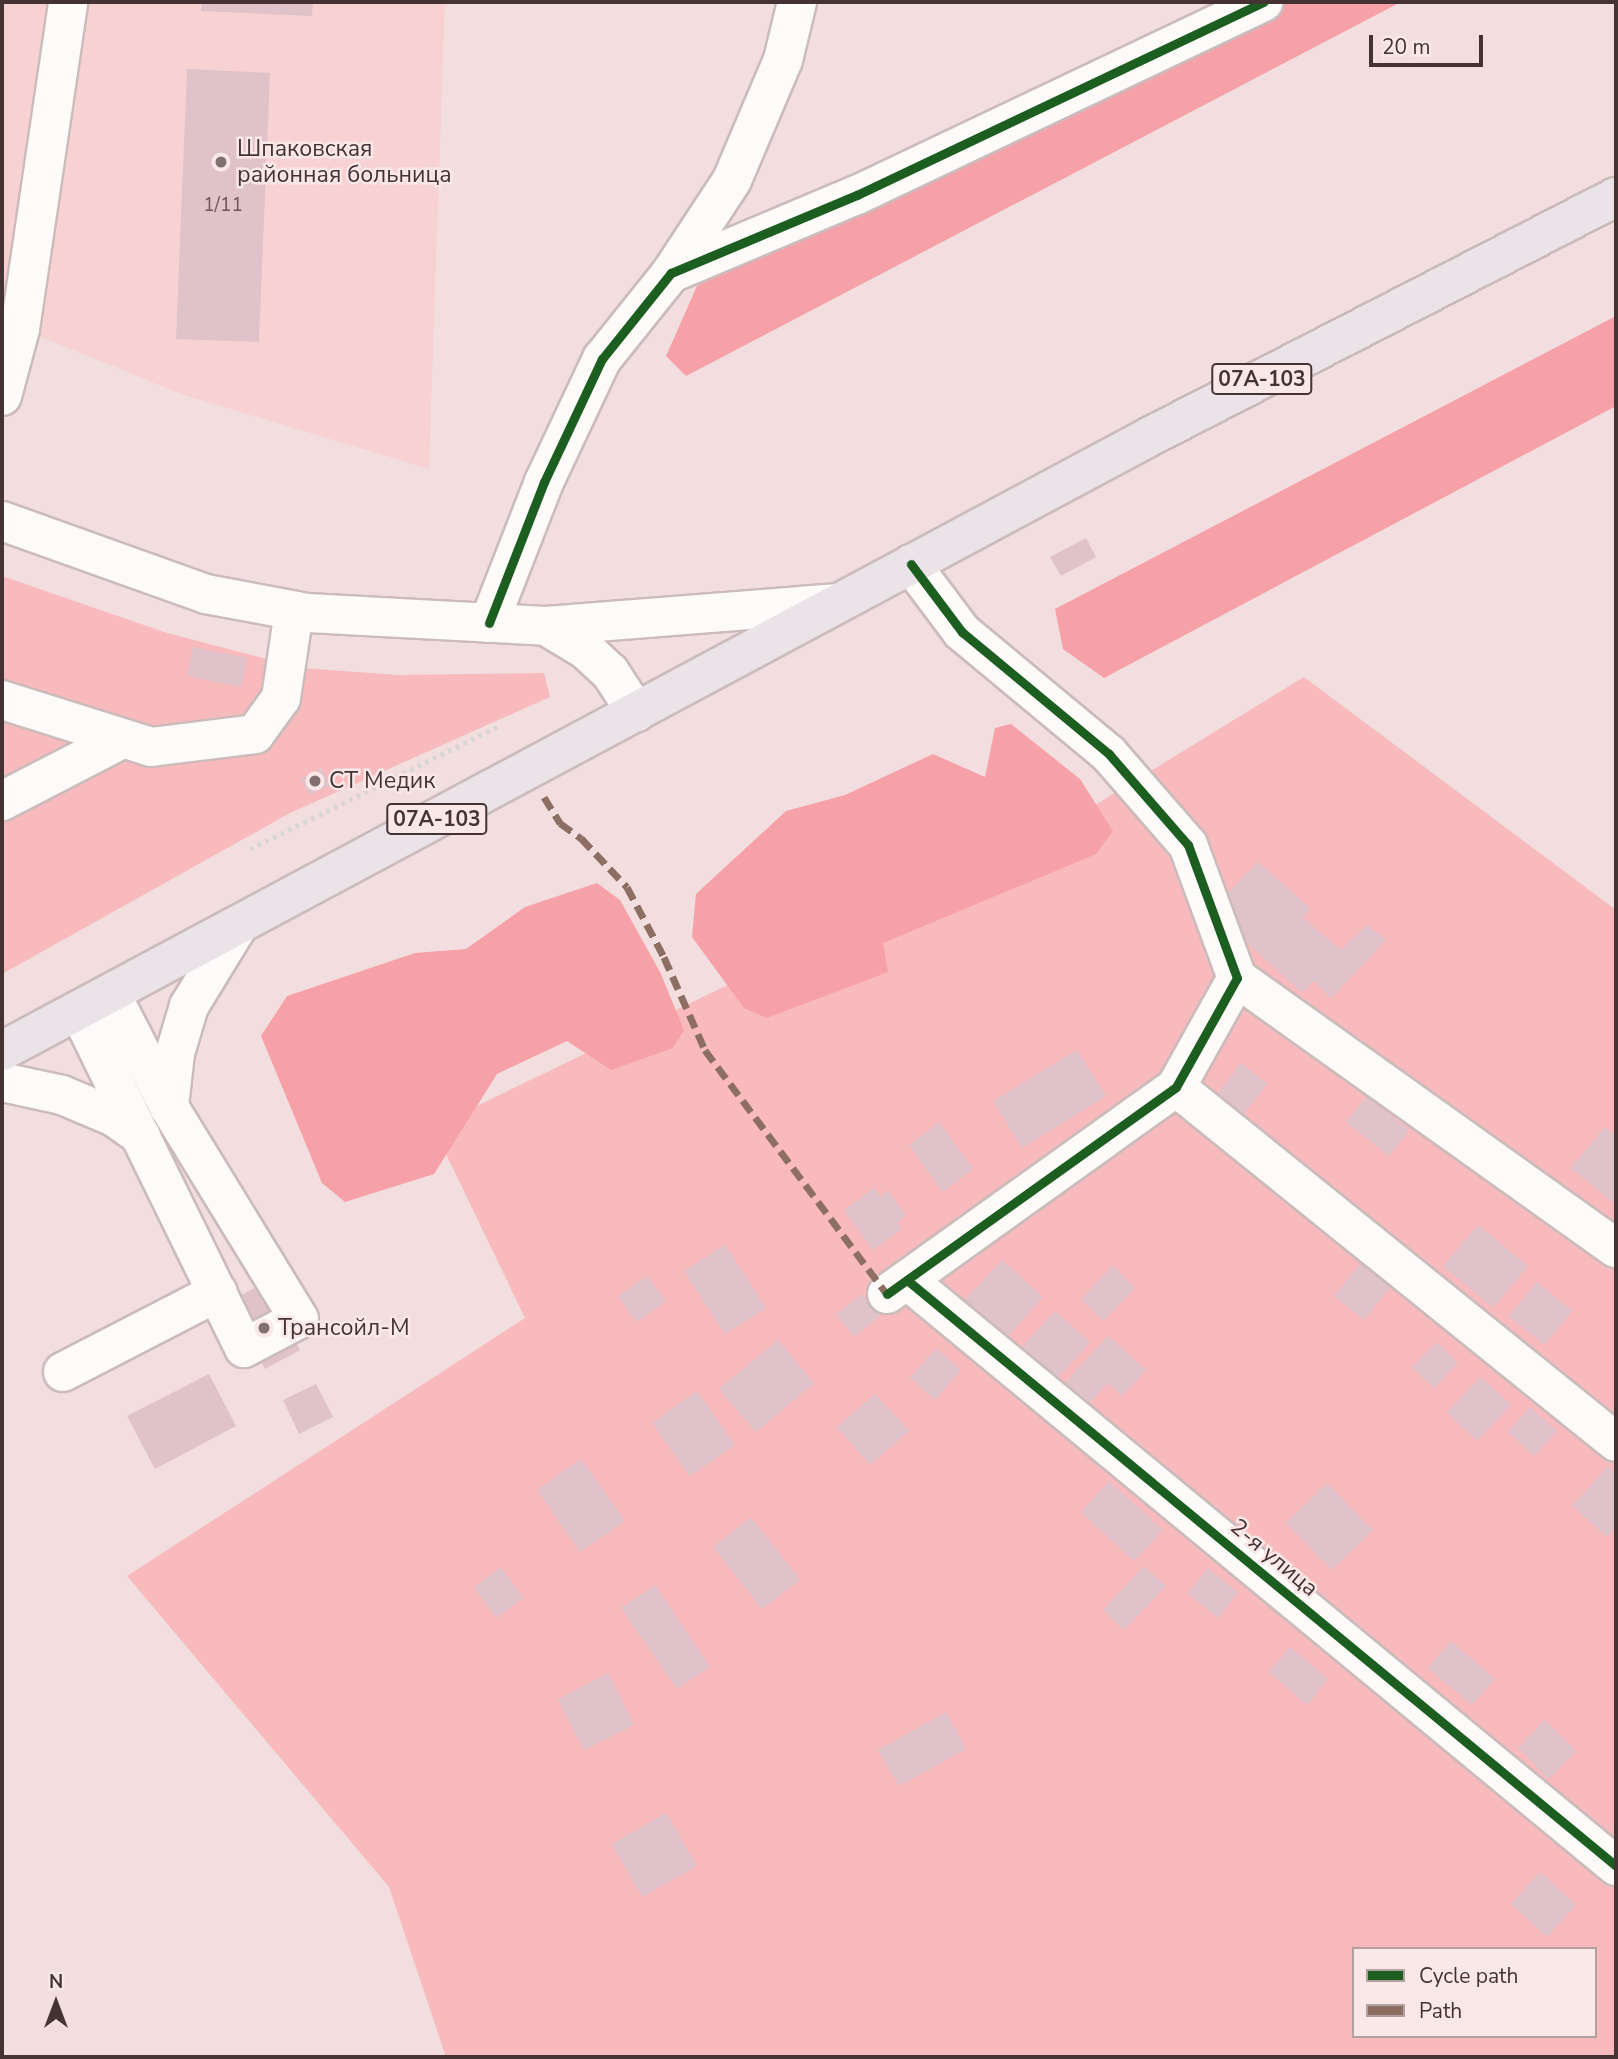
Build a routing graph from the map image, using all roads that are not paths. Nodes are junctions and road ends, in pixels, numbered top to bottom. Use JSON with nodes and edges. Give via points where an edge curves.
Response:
{"nodes":[{"id":1,"x":68,"y":2,"type":"edge"},
{"id":2,"x":797,"y":2,"type":"edge"},
{"id":3,"x":1264,"y":2,"type":"edge"},
{"id":4,"x":1616,"y":197,"type":"edge"},
{"id":5,"x":671,"y":273,"type":"junction"},
{"id":6,"x":2,"y":396,"type":"edge"},
{"id":7,"x":2,"y":521,"type":"edge"},
{"id":8,"x":911,"y":564,"type":"junction"},
{"id":9,"x":838,"y":603,"type":"junction"},
{"id":10,"x":295,"y":611,"type":"junction"},
{"id":11,"x":489,"y":623,"type":"junction"},
{"id":12,"x":546,"y":626,"type":"junction"},
{"id":13,"x":2,"y":700,"type":"edge"},
{"id":14,"x":636,"y":712,"type":"junction"},
{"id":15,"x":122,"y":739,"type":"junction"},
{"id":16,"x":2,"y":801,"type":"edge"},
{"id":17,"x":238,"y":926,"type":"junction"},
{"id":18,"x":1237,"y":978,"type":"junction"},
{"id":19,"x":95,"y":1003,"type":"junction"},
{"id":20,"x":2,"y":1051,"type":"edge"},
{"id":21,"x":2,"y":1082,"type":"edge"},
{"id":22,"x":1176,"y":1087,"type":"junction"},
{"id":23,"x":169,"y":1107,"type":"junction"},
{"id":24,"x":141,"y":1136,"type":"junction"},
{"id":25,"x":1616,"y":1248,"type":"edge"},
{"id":26,"x":218,"y":1292,"type":"junction"},
{"id":27,"x":63,"y":1372,"type":"dead end"},
{"id":28,"x":1616,"y":1442,"type":"edge"},
{"id":29,"x":1616,"y":1866,"type":"edge"}],
"edges":[{"from":1,"to":6,"type":"street","via":[[20,329]]},
{"from":2,"to":5,"type":"street","via":[[783,60],[732,180]]},
{"from":3,"to":5,"type":"street","via":[[857,195]]},
{"from":4,"to":8,"type":"main road","number":"07А-103"},
{"from":5,"to":11,"type":"street","via":[[602,359],[544,482]]},
{"from":7,"to":10,"type":"street","via":[[206,594]]},
{"from":8,"to":9,"type":"main road","number":"07А-103"},
{"from":8,"to":18,"type":"street","via":[[962,632],[1109,754],[1188,845]]},
{"from":9,"to":12,"type":"street"},
{"from":9,"to":14,"type":"main road","number":"07А-103"},
{"from":10,"to":11,"type":"street"},
{"from":10,"to":15,"type":"street","via":[[281,698],[256,734],[151,747]]},
{"from":11,"to":12,"type":"street"},
{"from":12,"to":14,"type":"street","via":[[586,650],[610,672]]},
{"from":13,"to":15,"type":"street"},
{"from":14,"to":17,"type":"main road","number":"07А-103"},
{"from":15,"to":16,"type":"street"},
{"from":17,"to":19,"type":"main road","number":"07А-103"},
{"from":17,"to":23,"type":"street","via":[[189,1006],[175,1053]]},
{"from":18,"to":22,"type":"street"},
{"from":18,"to":25,"type":"street"},
{"from":19,"to":20,"type":"main road","number":"07А-103"},
{"from":19,"to":23,"type":"street"},
{"from":19,"to":24,"type":"street"},
{"from":21,"to":24,"type":"street","via":[[62,1094],[114,1117]]},
{"from":22,"to":28,"type":"street"},
{"from":22,"to":29,"type":"street","name":"2-я улица","via":[[897,1287]]},
{"from":23,"to":26,"type":"street","via":[[299,1319],[244,1348]]},
{"from":24,"to":26,"type":"street"},
{"from":26,"to":27,"type":"street"}]}
